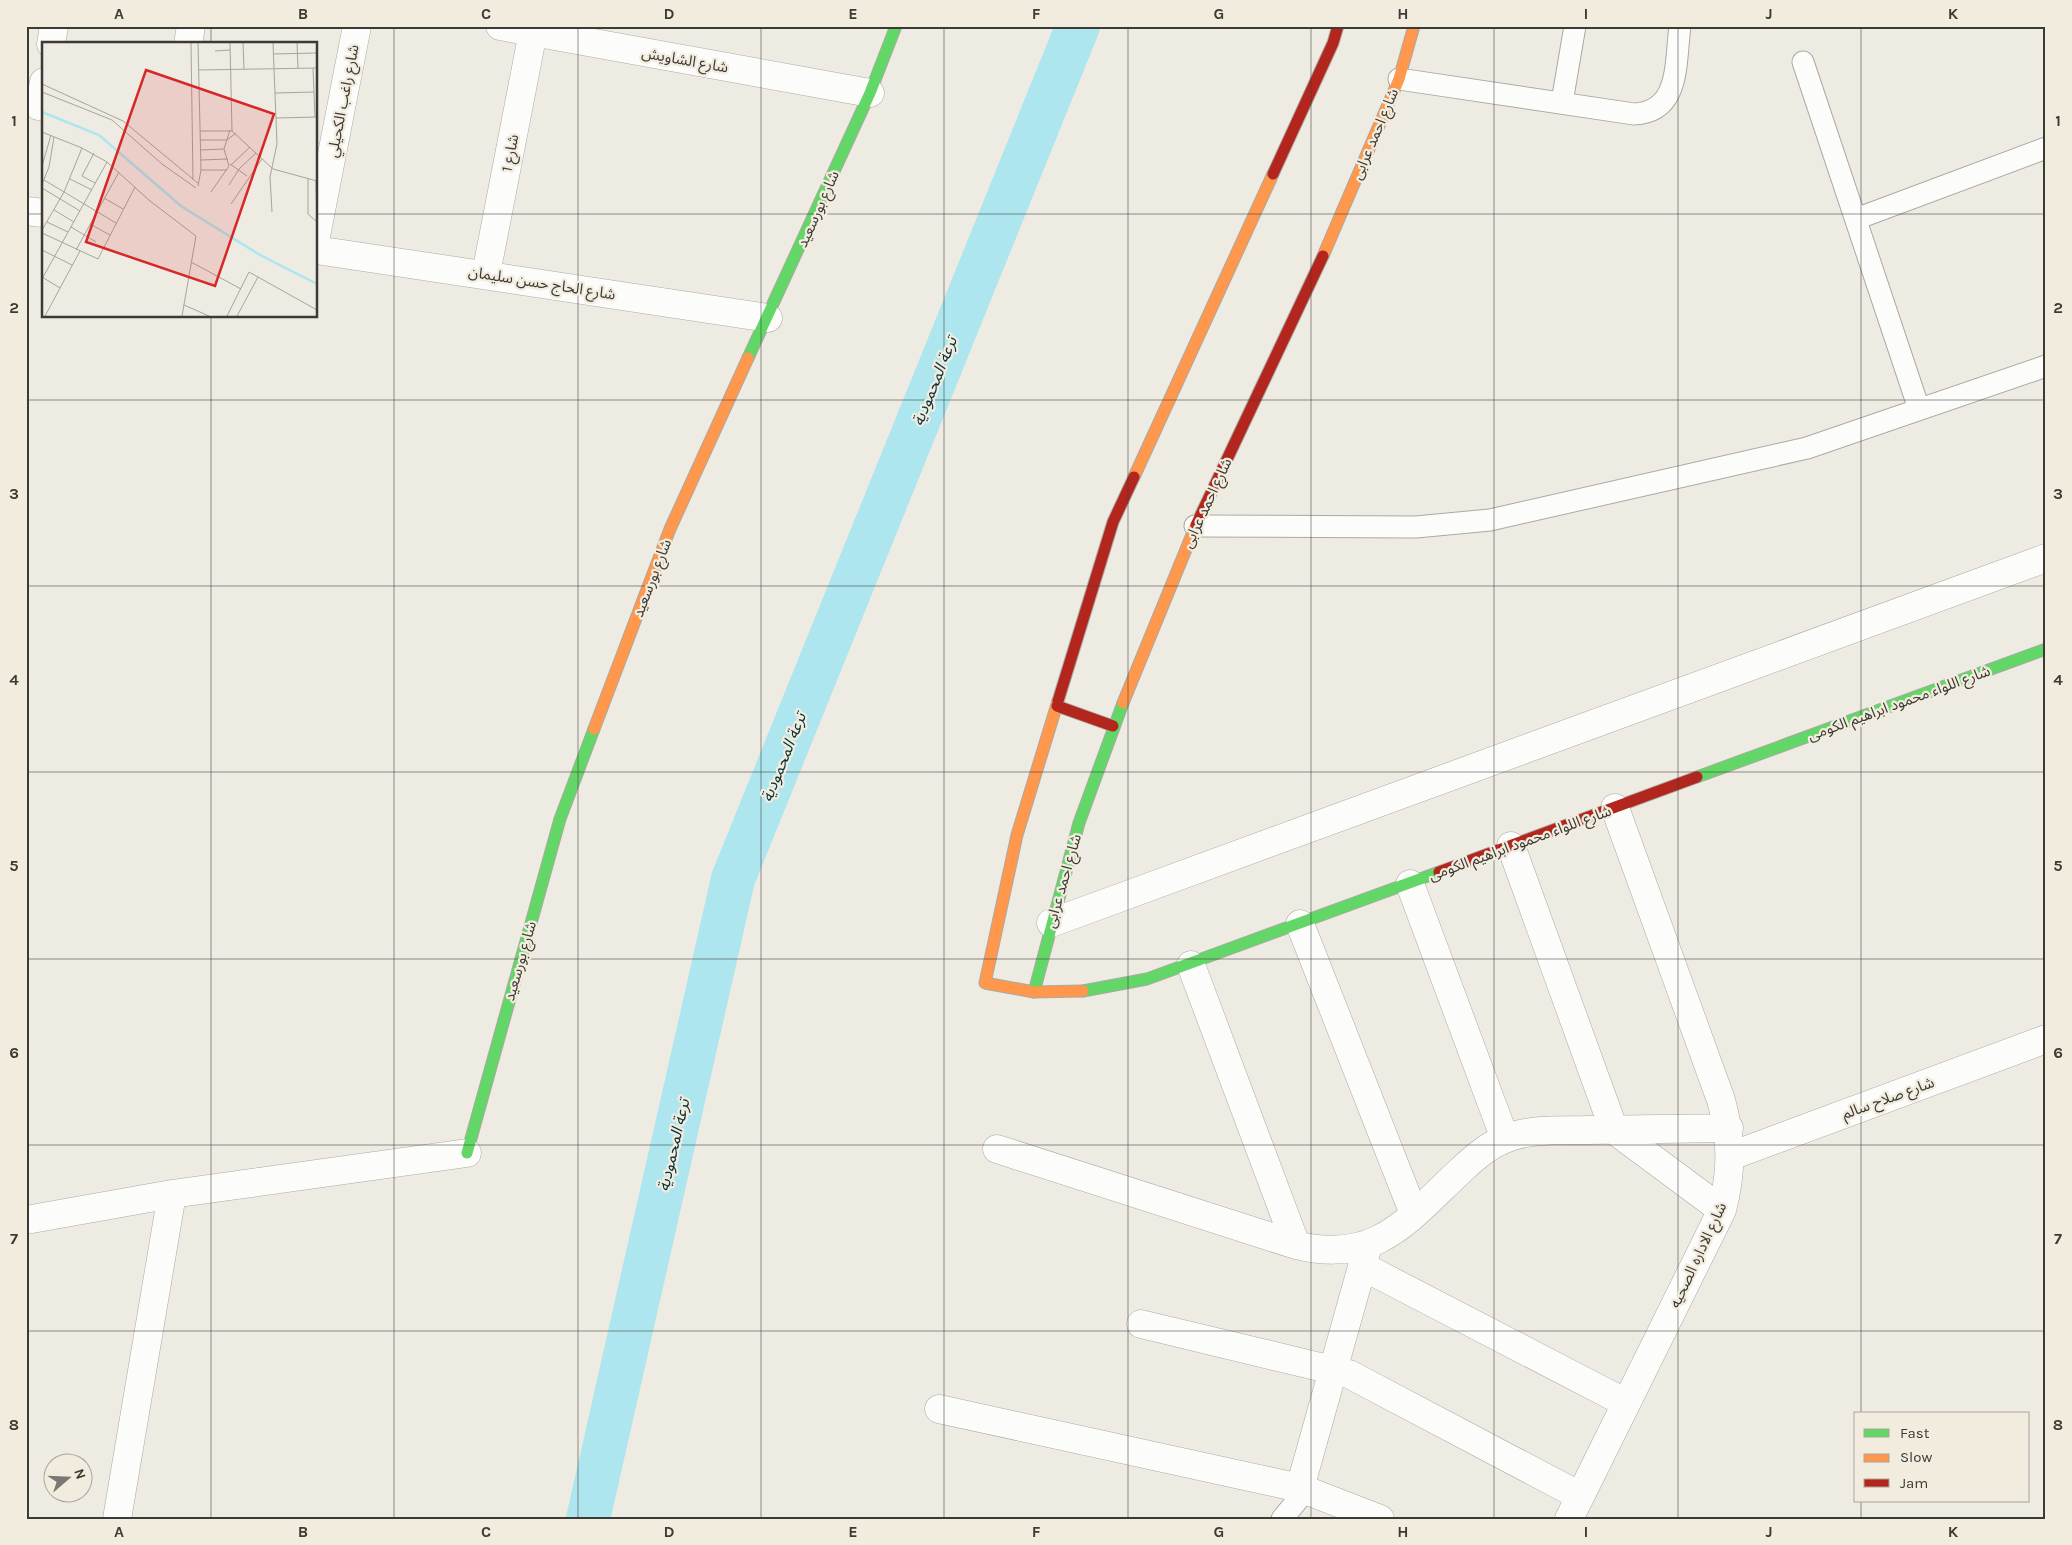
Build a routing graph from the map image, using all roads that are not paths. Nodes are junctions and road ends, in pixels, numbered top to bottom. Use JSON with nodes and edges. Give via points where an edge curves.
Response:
{"nodes":[{"id":1,"x":54,"y":26,"type":"edge"},
{"id":2,"x":191,"y":26,"type":"edge"},
{"id":3,"x":357,"y":26,"type":"edge"},
{"id":4,"x":500,"y":26,"type":"edge"},
{"id":5,"x":896,"y":26,"type":"edge"},
{"id":6,"x":1338,"y":26,"type":"edge"},
{"id":7,"x":1414,"y":26,"type":"edge"},
{"id":8,"x":1575,"y":26,"type":"edge"},
{"id":9,"x":1680,"y":26,"type":"edge"},
{"id":10,"x":534,"y":32,"type":"junction"},
{"id":11,"x":51,"y":42,"type":"edge"},
{"id":12,"x":188,"y":42,"type":"edge"},
{"id":13,"x":1803,"y":62,"type":"dead end"},
{"id":14,"x":1399,"y":79,"type":"junction"},
{"id":15,"x":870,"y":93,"type":"junction"},
{"id":16,"x":1562,"y":102,"type":"junction"},
{"id":17,"x":2046,"y":148,"type":"edge"},
{"id":18,"x":26,"y":211,"type":"edge"},
{"id":19,"x":42,"y":213,"type":"edge"},
{"id":20,"x":1856,"y":220,"type":"junction"},
{"id":21,"x":318,"y":226,"type":"edge"},
{"id":22,"x":318,"y":250,"type":"edge"},
{"id":23,"x":486,"y":274,"type":"junction"},
{"id":24,"x":768,"y":318,"type":"junction"},
{"id":25,"x":2046,"y":366,"type":"edge"},
{"id":26,"x":1919,"y":410,"type":"junction"},
{"id":27,"x":1195,"y":526,"type":"junction"},
{"id":28,"x":2046,"y":558,"type":"edge"},
{"id":29,"x":2046,"y":649,"type":"edge"},
{"id":30,"x":1057,"y":706,"type":"junction"},
{"id":31,"x":1113,"y":726,"type":"junction"},
{"id":32,"x":1615,"y":808,"type":"junction"},
{"id":33,"x":1511,"y":846,"type":"junction"},
{"id":34,"x":1410,"y":884,"type":"junction"},
{"id":35,"x":1051,"y":923,"type":"junction"},
{"id":36,"x":1300,"y":924,"type":"junction"},
{"id":37,"x":1191,"y":965,"type":"junction"},
{"id":38,"x":1034,"y":992,"type":"junction"},
{"id":39,"x":2046,"y":1039,"type":"edge"},
{"id":40,"x":1729,"y":1128,"type":"junction"},
{"id":41,"x":1614,"y":1130,"type":"junction"},
{"id":42,"x":1505,"y":1139,"type":"junction"},
{"id":43,"x":997,"y":1149,"type":"dead end"},
{"id":44,"x":467,"y":1153,"type":"joint"},
{"id":45,"x":1731,"y":1156,"type":"junction"},
{"id":46,"x":172,"y":1194,"type":"junction"},
{"id":47,"x":1722,"y":1210,"type":"junction"},
{"id":48,"x":1414,"y":1214,"type":"junction"},
{"id":49,"x":26,"y":1220,"type":"edge"},
{"id":50,"x":1296,"y":1245,"type":"junction"},
{"id":51,"x":1365,"y":1255,"type":"junction"},
{"id":52,"x":1141,"y":1324,"type":"dead end"},
{"id":53,"x":1333,"y":1368,"type":"junction"},
{"id":54,"x":1626,"y":1403,"type":"junction"},
{"id":55,"x":940,"y":1409,"type":"dead end"},
{"id":56,"x":1303,"y":1489,"type":"junction"},
{"id":57,"x":1575,"y":1508,"type":"edge"},
{"id":58,"x":117,"y":1519,"type":"edge"},
{"id":59,"x":1282,"y":1519,"type":"edge"},
{"id":60,"x":1380,"y":1519,"type":"edge"}],
"edges":[{"from":1,"to":11,"type":"street"},
{"from":2,"to":12,"type":"street"},
{"from":3,"to":21,"type":"street","name":"شارع راغب الكحيلي"},
{"from":4,"to":10,"type":"street","name":"شارع الشاويش"},
{"from":5,"to":15,"type":"main road","name":"شارع بورسعيد"},
{"from":6,"to":30,"type":"main road","via":[[1113,522]]},
{"from":7,"to":14,"type":"main road","name":"شارع احمد عرابى"},
{"from":8,"to":16,"type":"lane"},
{"from":9,"to":16,"type":"lane","via":[[1671,89],[1658,109],[1634,114]]},
{"from":10,"to":15,"type":"street","name":"شارع الشاويش"},
{"from":10,"to":23,"type":"street","name":"شارع 1"},
{"from":13,"to":20,"type":"lane"},
{"from":14,"to":16,"type":"lane"},
{"from":14,"to":27,"type":"main road","name":"شارع احمد عرابى","via":[[1317,269]]},
{"from":15,"to":24,"type":"main road","name":"شارع بورسعيد"},
{"from":17,"to":20,"type":"lane"},
{"from":18,"to":19,"type":"street"},
{"from":20,"to":26,"type":"lane"},
{"from":22,"to":23,"type":"street","name":"شارع الحاج حسن سليمان"},
{"from":23,"to":24,"type":"street","name":"شارع الحاج حسن سليمان"},
{"from":24,"to":44,"type":"main road","name":"شارع بورسعيد","via":[[670,529],[560,820]]},
{"from":25,"to":26,"type":"lane"},
{"from":26,"to":27,"type":"lane","via":[[1807,448],[1490,520],[1416,527]]},
{"from":27,"to":31,"type":"main road","name":"شارع احمد عرابى"},
{"from":28,"to":35,"type":"street"},
{"from":29,"to":32,"type":"main road","name":"شارع اللواء محمود ابراهيم الكومى"},
{"from":30,"to":31,"type":"main road"},
{"from":30,"to":38,"type":"main road","name":"شارع اللواء محمود ابراهيم الكومى","via":[[1016,835],[985,983]]},
{"from":31,"to":35,"type":"main road","name":"شارع احمد عرابى","via":[[1079,823]]},
{"from":32,"to":33,"type":"main road","name":"شارع اللواء محمود ابراهيم الكومى"},
{"from":32,"to":40,"type":"street","name":"شارع الاداره الصحيه"},
{"from":33,"to":34,"type":"main road","name":"شارع اللواء محمود ابراهيم الكومى"},
{"from":33,"to":41,"type":"street"},
{"from":34,"to":36,"type":"main road","name":"شارع اللواء محمود ابراهيم الكومى"},
{"from":34,"to":42,"type":"street"},
{"from":35,"to":38,"type":"main road","name":"شارع احمد عرابى"},
{"from":36,"to":37,"type":"main road","name":"شارع اللواء محمود ابراهيم الكومى"},
{"from":36,"to":48,"type":"street"},
{"from":37,"to":38,"type":"main road","name":"شارع اللواء محمود ابراهيم الكومى","via":[[1110,987],[1072,993]]},
{"from":37,"to":50,"type":"street"},
{"from":39,"to":45,"type":"street","name":"شارع صلاح سالم"},
{"from":40,"to":41,"type":"street"},
{"from":40,"to":45,"type":"street","name":"شارع الاداره الصحيه"},
{"from":41,"to":42,"type":"street","via":[[1539,1132]]},
{"from":41,"to":47,"type":"street"},
{"from":42,"to":48,"type":"street","via":[[1472,1160]]},
{"from":43,"to":50,"type":"street"},
{"from":44,"to":46,"type":"street"},
{"from":45,"to":47,"type":"street","name":"شارع الاداره الصحيه","via":[[1729,1184]]},
{"from":46,"to":49,"type":"street"},
{"from":46,"to":58,"type":"street"},
{"from":47,"to":54,"type":"street","name":"شارع الاداره الصحيه"},
{"from":48,"to":51,"type":"street"},
{"from":50,"to":51,"type":"street"},
{"from":51,"to":53,"type":"street"},
{"from":51,"to":54,"type":"street"},
{"from":52,"to":53,"type":"street"},
{"from":53,"to":56,"type":"street"},
{"from":53,"to":57,"type":"street","via":[[1359,1378]]},
{"from":54,"to":57,"type":"street","name":"شارع الاداره الصحيه"},
{"from":55,"to":56,"type":"street"},
{"from":56,"to":59,"type":"lane"},
{"from":56,"to":60,"type":"street"}]}
